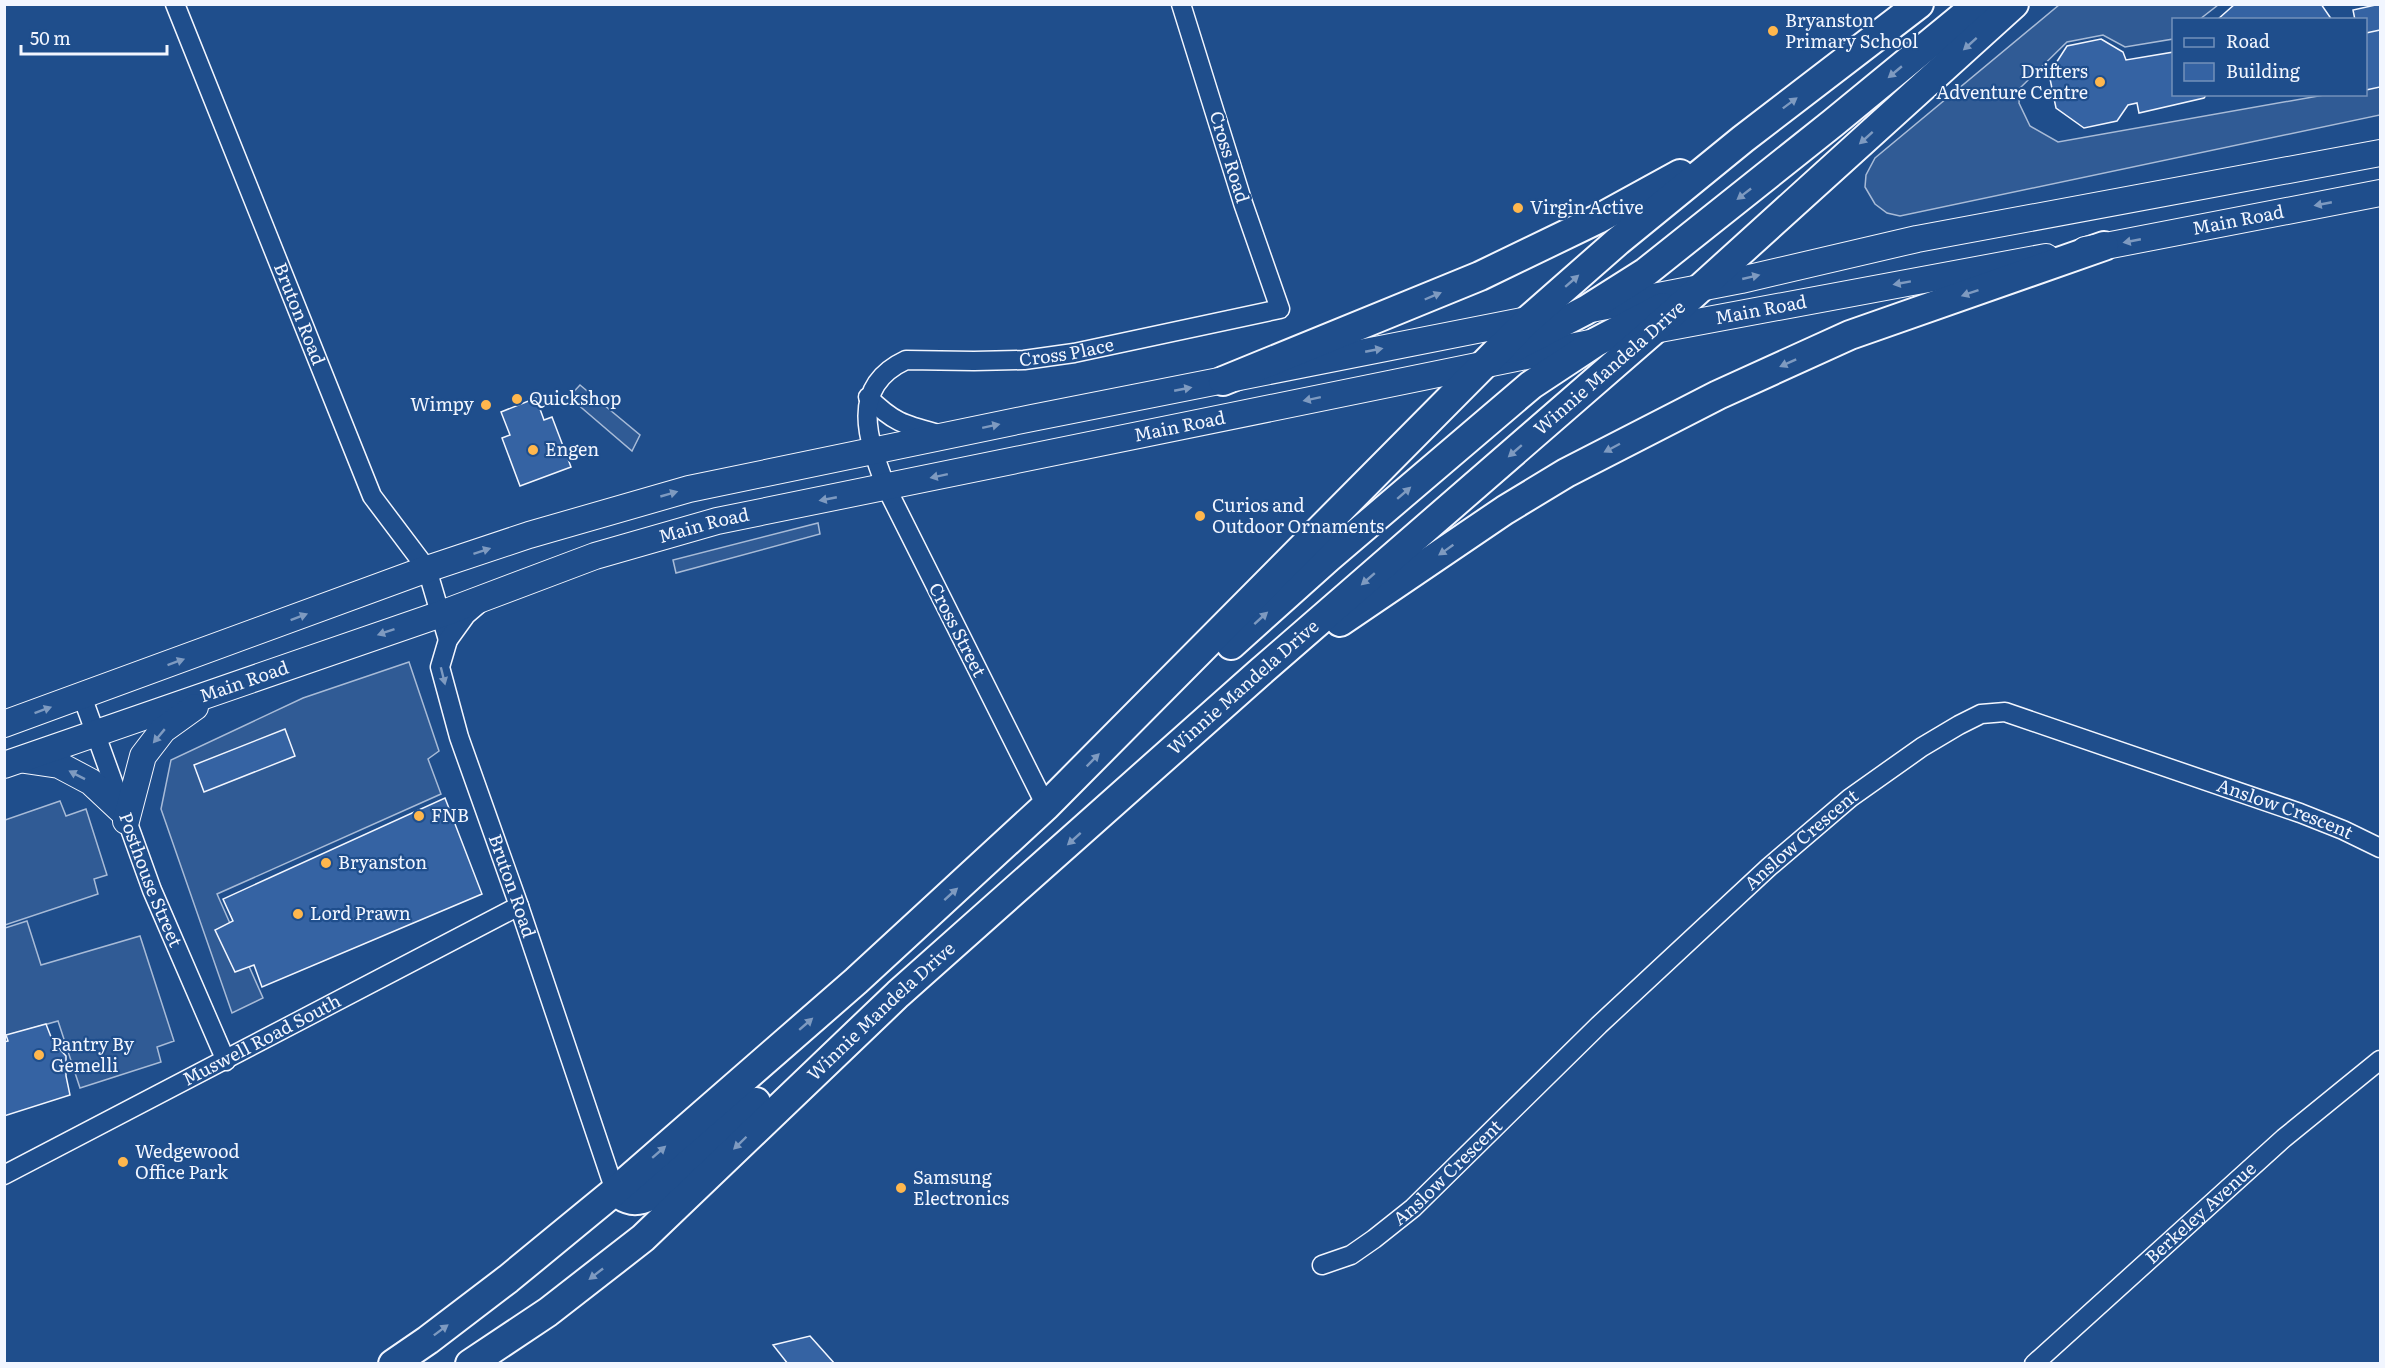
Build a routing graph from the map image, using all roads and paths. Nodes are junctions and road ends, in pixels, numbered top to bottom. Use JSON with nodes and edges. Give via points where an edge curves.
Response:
{"nodes":[{"id":1,"x":175,"y":4,"type":"edge"},
{"id":2,"x":1181,"y":4,"type":"edge"},
{"id":3,"x":1919,"y":4,"type":"edge"},
{"id":4,"x":1978,"y":4,"type":"edge"},
{"id":5,"x":2014,"y":4,"type":"edge"},
{"id":6,"x":1743,"y":139,"type":"junction"},
{"id":7,"x":2380,"y":153,"type":"edge"},
{"id":8,"x":2380,"y":193,"type":"edge"},
{"id":9,"x":2104,"y":246,"type":"junction"},
{"id":10,"x":1699,"y":288,"type":"junction"},
{"id":11,"x":1280,"y":309,"type":"joint"},
{"id":12,"x":1586,"y":310,"type":"junction"},
{"id":13,"x":1528,"y":320,"type":"junction"},
{"id":14,"x":1654,"y":330,"type":"junction"},
{"id":15,"x":1596,"y":342,"type":"junction"},
{"id":16,"x":1483,"y":363,"type":"junction"},
{"id":17,"x":1223,"y":381,"type":"junction"},
{"id":18,"x":868,"y":397,"type":"junction"},
{"id":19,"x":945,"y":436,"type":"junction"},
{"id":20,"x":872,"y":452,"type":"junction"},
{"id":21,"x":886,"y":487,"type":"junction"},
{"id":22,"x":427,"y":569,"type":"junction"},
{"id":23,"x":491,"y":595,"type":"junction"},
{"id":24,"x":441,"y":614,"type":"junction"},
{"id":25,"x":448,"y":640,"type":"junction"},
{"id":26,"x":1258,"y":674,"type":"junction"},
{"id":27,"x":222,"y":688,"type":"junction"},
{"id":28,"x":82,"y":696,"type":"junction"},
{"id":29,"x":1148,"y":705,"type":"junction"},
{"id":30,"x":4,"y":724,"type":"edge"},
{"id":31,"x":94,"y":735,"type":"junction"},
{"id":32,"x":13,"y":762,"type":"edge"},
{"id":33,"x":1046,"y":806,"type":"junction"},
{"id":34,"x":124,"y":816,"type":"junction"},
{"id":35,"x":2380,"y":848,"type":"edge"},
{"id":36,"x":519,"y":906,"type":"junction"},
{"id":37,"x":898,"y":994,"type":"junction"},
{"id":38,"x":2377,"y":1060,"type":"edge"},
{"id":39,"x":226,"y":1061,"type":"junction"},
{"id":40,"x":4,"y":1175,"type":"edge"},
{"id":41,"x":615,"y":1191,"type":"junction"},
{"id":42,"x":1322,"y":1265,"type":"dead end"},
{"id":43,"x":393,"y":1364,"type":"edge"},
{"id":44,"x":470,"y":1364,"type":"edge"},
{"id":45,"x":2034,"y":1364,"type":"edge"}],
"edges":[{"from":1,"to":22,"type":"street","name":"Bruton Road","via":[[372,496]]},
{"from":2,"to":11,"type":"street","name":"Cross Road"},
{"from":6,"to":3,"type":"main road","one_way":true},
{"from":4,"to":12,"type":"main road","one_way":true,"via":[[1646,272]]},
{"from":5,"to":10,"type":"main road","name":"Winnie Mandela Drive","one_way":true},
{"from":13,"to":6,"type":"main road","one_way":true},
{"from":17,"to":6,"type":"main road","one_way":true,"via":[[1480,276],[1599,219]]},
{"from":10,"to":7,"type":"main road","name":"Main Road","one_way":true,"via":[[1917,239]]},
{"from":8,"to":9,"type":"main road","name":"Main Road","one_way":true},
{"from":9,"to":14,"type":"main road","name":"Main Road","one_way":true},
{"from":9,"to":26,"type":"main road","one_way":true,"via":[[1850,335],[1646,431],[1505,510]]},
{"from":10,"to":12,"type":"main road","name":"Main Road"},
{"from":10,"to":14,"type":"main road","name":"Winnie Mandela Drive"},
{"from":10,"to":15,"type":"main road"},
{"from":11,"to":18,"type":"street","name":"Cross Place","via":[[1064,355],[1024,360],[906,360],[879,380]]},
{"from":12,"to":13,"type":"main road","name":"Main Road"},
{"from":12,"to":16,"type":"main road"},
{"from":13,"to":16,"type":"main road"},
{"from":17,"to":13,"type":"main road","name":"Main Road","one_way":true},
{"from":14,"to":15,"type":"main road","name":"Main Road"},
{"from":14,"to":26,"type":"main road","name":"Winnie Mandela Drive","one_way":true},
{"from":15,"to":16,"type":"main road","name":"Main Road"},
{"from":29,"to":15,"type":"main road","one_way":true,"via":[[1215,659],[1531,385]]},
{"from":16,"to":21,"type":"main road","name":"Main Road","one_way":true},
{"from":16,"to":29,"type":"main road"},
{"from":19,"to":17,"type":"main road","name":"Main Road","one_way":true},
{"from":18,"to":19,"type":"street","via":[[904,425]]},
{"from":18,"to":20,"type":"street"},
{"from":19,"to":20,"type":"main road","name":"Main Road"},
{"from":20,"to":21,"type":"street","name":"Cross Street"},
{"from":22,"to":20,"type":"main road","name":"Main Road","one_way":true,"via":[[689,489]]},
{"from":21,"to":23,"type":"main road","name":"Main Road","one_way":true,"via":[[717,521],[595,556]]},
{"from":21,"to":33,"type":"street","name":"Cross Street"},
{"from":22,"to":24,"type":"street","name":"Bruton Road"},
{"from":28,"to":22,"type":"main road","name":"Main Road","one_way":true},
{"from":23,"to":24,"type":"main road","name":"Main Road"},
{"from":23,"to":25,"type":"street","name":"Bruton Road","via":[[466,615]]},
{"from":24,"to":25,"type":"street","name":"Bruton Road"},
{"from":24,"to":27,"type":"main road","name":"Main Road","one_way":true},
{"from":25,"to":36,"type":"street","name":"Bruton Road","one_way":true,"via":[[440,667],[459,737]]},
{"from":26,"to":37,"type":"main road","name":"Winnie Mandela Drive","one_way":true},
{"from":27,"to":31,"type":"main road","name":"Main Road"},
{"from":27,"to":34,"type":"main road","one_way":true,"via":[[163,730],[142,756]]},
{"from":30,"to":28,"type":"main road","name":"Main Road","one_way":true},
{"from":28,"to":31,"type":"street","name":"Posthouse Street"},
{"from":33,"to":29,"type":"main road","one_way":true},
{"from":31,"to":32,"type":"main road","name":"Main Road"},
{"from":31,"to":34,"type":"street","name":"Posthouse Street"},
{"from":34,"to":32,"type":"main road","one_way":true,"via":[[91,782],[59,765]]},
{"from":41,"to":33,"type":"main road","one_way":true,"via":[[856,981]]},
{"from":34,"to":39,"type":"street","name":"Posthouse Street"},
{"from":35,"to":42,"type":"street","name":"Anslow Crescent","via":[[2300,813],[2005,712],[1981,714],[1922,747],[1850,798],[1769,867],[1599,1025],[1413,1208],[1351,1255]]},
{"from":36,"to":39,"type":"street","name":"Muswell Road South"},
{"from":36,"to":41,"type":"street","name":"Bruton Road"},
{"from":37,"to":41,"type":"main road","via":[[872,1000],[650,1196],[636,1201]]},
{"from":37,"to":44,"type":"main road","name":"Winnie Mandela Drive","one_way":true,"via":[[643,1238],[548,1312]]},
{"from":38,"to":45,"type":"street","name":"Berkeley Avenue","via":[[2284,1138]]},
{"from":39,"to":40,"type":"street","name":"Muswell Road South"},
{"from":43,"to":41,"type":"main road","one_way":true,"via":[[508,1279]]}]}
